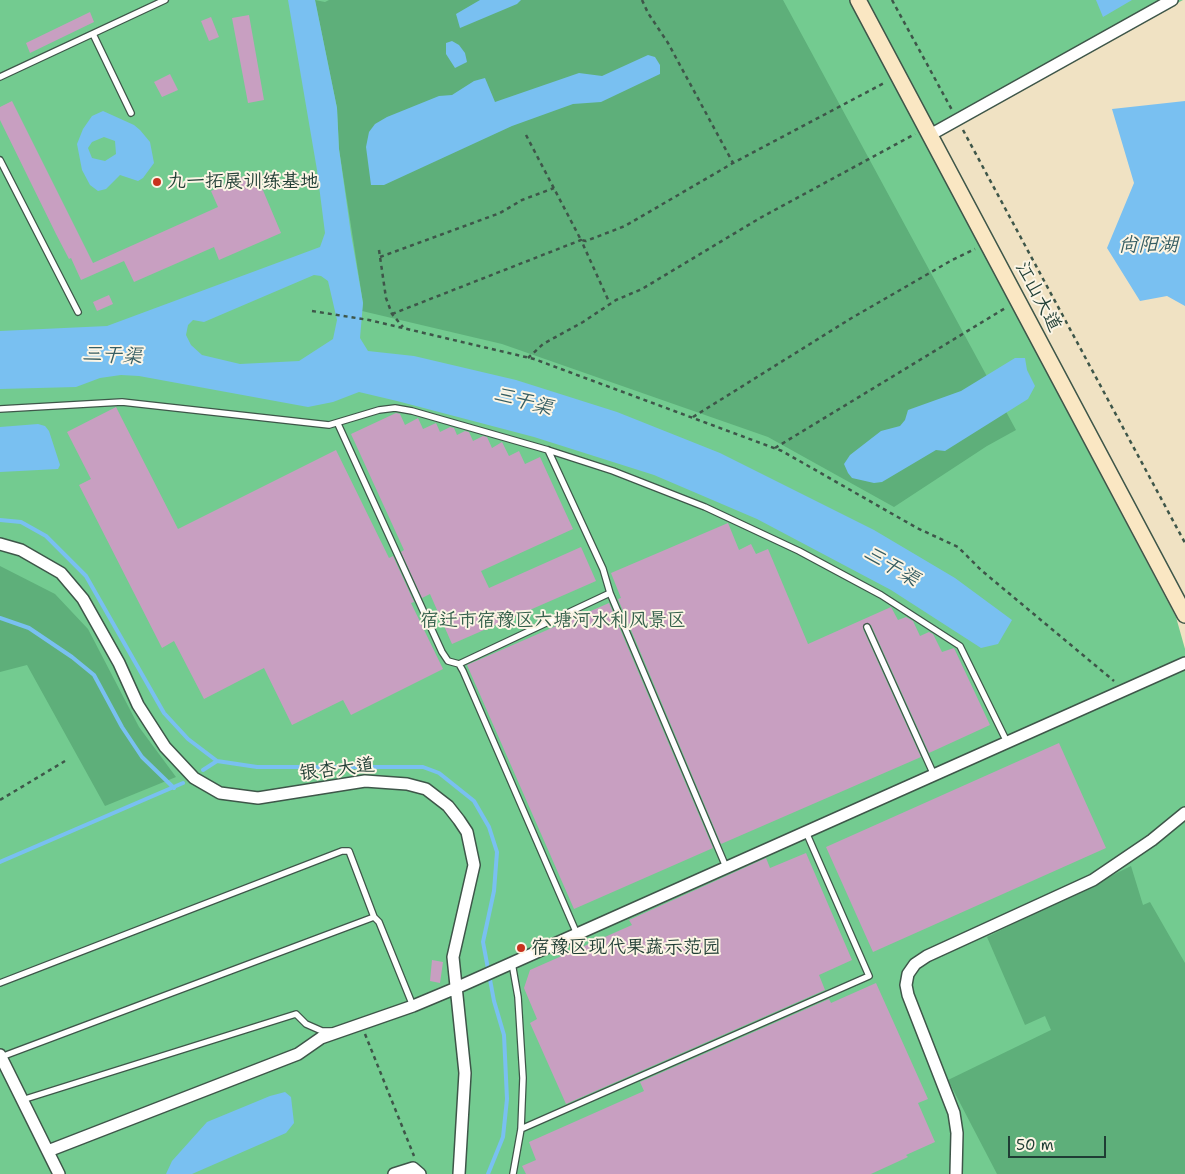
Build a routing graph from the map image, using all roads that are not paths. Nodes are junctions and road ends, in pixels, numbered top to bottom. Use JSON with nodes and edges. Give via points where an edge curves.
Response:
{"nodes":[{"id":1,"x":165,"y":0,"type":"edge"},
{"id":2,"x":858,"y":0,"type":"edge"},
{"id":3,"x":1172,"y":0,"type":"edge"},
{"id":4,"x":93,"y":34,"type":"junction"},
{"id":5,"x":0,"y":77,"type":"edge"},
{"id":6,"x":131,"y":113,"type":"dead end"},
{"id":7,"x":923,"y":134,"type":"junction"},
{"id":8,"x":0,"y":160,"type":"edge"},
{"id":9,"x":78,"y":312,"type":"dead end"},
{"id":10,"x":0,"y":409,"type":"edge"},
{"id":11,"x":338,"y":424,"type":"junction"},
{"id":12,"x":548,"y":450,"type":"junction"},
{"id":13,"x":0,"y":544,"type":"edge"},
{"id":14,"x":610,"y":593,"type":"junction"},
{"id":15,"x":1184,"y":615,"type":"edge"},
{"id":16,"x":867,"y":627,"type":"dead end"},
{"id":17,"x":1185,"y":663,"type":"edge"},
{"id":18,"x":459,"y":664,"type":"junction"},
{"id":19,"x":1007,"y":742,"type":"junction"},
{"id":20,"x":934,"y":775,"type":"junction"},
{"id":21,"x":1185,"y":813,"type":"edge"},
{"id":22,"x":806,"y":832,"type":"junction"},
{"id":23,"x":726,"y":868,"type":"junction"},
{"id":24,"x":374,"y":917,"type":"junction"},
{"id":25,"x":577,"y":934,"type":"junction"},
{"id":26,"x":512,"y":963,"type":"junction"},
{"id":27,"x":0,"y":983,"type":"edge"},
{"id":28,"x":459,"y":987,"type":"junction"},
{"id":29,"x":413,"y":1006,"type":"junction"},
{"id":30,"x":355,"y":1027,"type":"junction"},
{"id":31,"x":1,"y":1056,"type":"edge"},
{"id":32,"x":22,"y":1100,"type":"junction"},
{"id":33,"x":521,"y":1129,"type":"junction"},
{"id":34,"x":48,"y":1151,"type":"junction"},
{"id":35,"x":418,"y":1169,"type":"edge"},
{"id":36,"x":59,"y":1174,"type":"edge"},
{"id":37,"x":394,"y":1174,"type":"edge"},
{"id":38,"x":459,"y":1174,"type":"edge"},
{"id":39,"x":513,"y":1174,"type":"edge"},
{"id":40,"x":956,"y":1174,"type":"edge"}],
"edges":[{"from":1,"to":4,"type":"lane"},
{"from":2,"to":7,"type":"main road","name":"江山大道","via":[[898,75]]},
{"from":3,"to":7,"type":"street","via":[[957,120]]},
{"from":4,"to":5,"type":"lane"},
{"from":4,"to":6,"type":"lane"},
{"from":7,"to":15,"type":"main road","name":"江山大道"},
{"from":8,"to":9,"type":"lane"},
{"from":10,"to":11,"type":"lane","via":[[122,402]]},
{"from":11,"to":12,"type":"lane","via":[[395,408]]},
{"from":11,"to":18,"type":"lane","via":[[442,652],[448,661]]},
{"from":12,"to":14,"type":"lane","via":[[603,569]]},
{"from":12,"to":19,"type":"lane","via":[[614,471],[705,507],[799,551],[918,618],[960,646]]},
{"from":13,"to":28,"type":"street","name":"银杏大道","via":[[22,550],[60,573],[83,599],[138,705],[165,747],[194,778],[211,788],[220,793],[258,798],[365,782],[387,782],[426,789],[448,806],[467,832],[474,866],[453,957]]},
{"from":14,"to":18,"type":"lane"},
{"from":14,"to":23,"type":"lane"},
{"from":16,"to":20,"type":"lane"},
{"from":17,"to":19,"type":"street"},
{"from":18,"to":25,"type":"lane"},
{"from":19,"to":20,"type":"street"},
{"from":20,"to":22,"type":"street"},
{"from":21,"to":40,"type":"street","via":[[1093,880],[927,956],[908,974],[908,995],[954,1113]]},
{"from":22,"to":23,"type":"street"},
{"from":22,"to":33,"type":"lane","via":[[869,976]]},
{"from":23,"to":25,"type":"street"},
{"from":24,"to":27,"type":"lane","via":[[349,851],[342,851]]},
{"from":24,"to":29,"type":"lane","via":[[379,922]]},
{"from":24,"to":31,"type":"lane"},
{"from":25,"to":26,"type":"street"},
{"from":26,"to":28,"type":"street"},
{"from":26,"to":33,"type":"lane","via":[[522,1035]]},
{"from":28,"to":29,"type":"street"},
{"from":28,"to":38,"type":"street","name":"银杏大道","via":[[465,1074]]},
{"from":29,"to":30,"type":"street"},
{"from":30,"to":32,"type":"lane","via":[[322,1031],[306,1024],[296,1014]]},
{"from":30,"to":34,"type":"street","via":[[320,1038],[298,1054]]},
{"from":31,"to":32,"type":"street"},
{"from":32,"to":34,"type":"street"},
{"from":33,"to":39,"type":"lane"},
{"from":34,"to":36,"type":"street"},
{"from":35,"to":37,"type":"street"}]}
